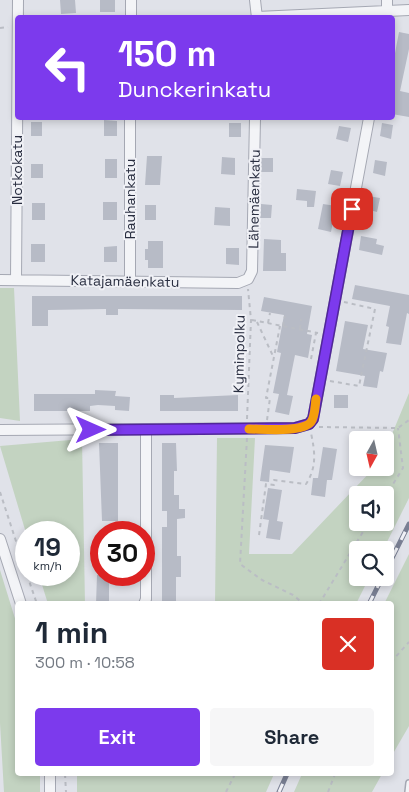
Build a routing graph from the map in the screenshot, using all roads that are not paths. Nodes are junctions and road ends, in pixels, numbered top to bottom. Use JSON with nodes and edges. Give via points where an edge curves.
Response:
{"nodes":[{"id":1,"x":18,"y":0,"type":"edge"},
{"id":2,"x":131,"y":0,"type":"edge"},
{"id":3,"x":255,"y":0,"type":"edge"},
{"id":4,"x":387,"y":0,"type":"edge"},
{"id":5,"x":409,"y":10,"type":"edge"},
{"id":6,"x":387,"y":14,"type":"edge"},
{"id":7,"x":18,"y":15,"type":"edge"},
{"id":8,"x":131,"y":15,"type":"edge"},
{"id":9,"x":257,"y":15,"type":"edge"},
{"id":10,"x":344,"y":15,"type":"edge"},
{"id":11,"x":17,"y":120,"type":"edge"},
{"id":12,"x":130,"y":120,"type":"edge"},
{"id":13,"x":255,"y":120,"type":"edge"},
{"id":14,"x":369,"y":120,"type":"edge"},
{"id":15,"x":248,"y":279,"type":"joint"},
{"id":16,"x":0,"y":280,"type":"edge"},
{"id":17,"x":16,"y":280,"type":"junction"},
{"id":18,"x":130,"y":281,"type":"junction"},
{"id":19,"x":0,"y":430,"type":"edge"},
{"id":20,"x":146,"y":430,"type":"junction"},
{"id":21,"x":0,"y":539,"type":"edge"},
{"id":22,"x":20,"y":601,"type":"edge"},
{"id":23,"x":145,"y":601,"type":"edge"},
{"id":24,"x":50,"y":776,"type":"edge"},
{"id":25,"x":409,"y":783,"type":"edge"},
{"id":26,"x":50,"y":792,"type":"edge"},
{"id":27,"x":408,"y":792,"type":"edge"}],
"edges":[{"from":1,"to":7,"type":"street","name":"Notkokatu"},
{"from":2,"to":8,"type":"street"},
{"from":3,"to":9,"type":"street"},
{"from":4,"to":6,"type":"street"},
{"from":5,"to":6,"type":"street"},
{"from":6,"to":10,"type":"street"},
{"from":11,"to":17,"type":"street","name":"Notkokatu"},
{"from":12,"to":18,"type":"street","name":"Rauhankatu"},
{"from":13,"to":15,"type":"street","name":"Lähemäenkatu","via":[[252,271]]},
{"from":14,"to":20,"type":"street","via":[[313,419],[309,424],[295,428],[247,434]]},
{"from":15,"to":18,"type":"street","name":"Katajamäenkatu","via":[[238,283]]},
{"from":16,"to":17,"type":"street","name":"Katajamäenkatu"},
{"from":17,"to":18,"type":"street","name":"Katajamäenkatu"},
{"from":19,"to":20,"type":"street"},
{"from":20,"to":23,"type":"street"},
{"from":21,"to":22,"type":"street"},
{"from":24,"to":26,"type":"street"},
{"from":25,"to":27,"type":"lane"}]}
